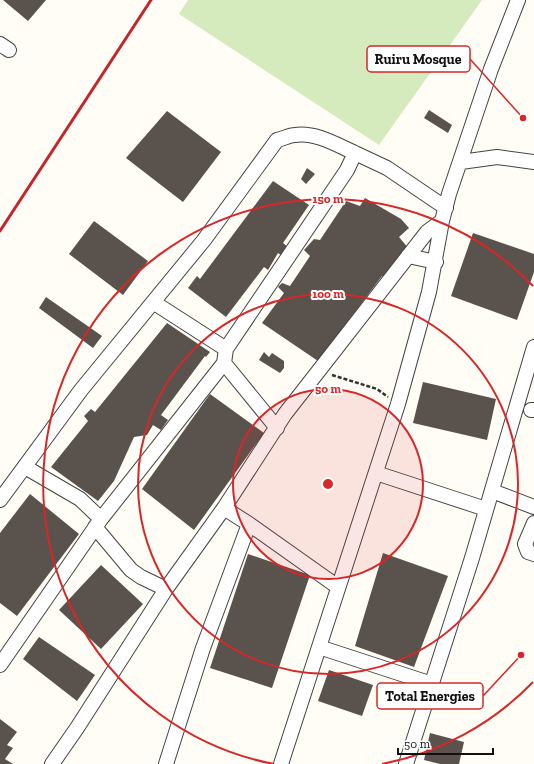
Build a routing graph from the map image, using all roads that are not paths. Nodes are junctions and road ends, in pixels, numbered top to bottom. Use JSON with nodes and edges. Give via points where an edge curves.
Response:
{"nodes":[{"id":1,"x":518,"y":0,"type":"edge"},
{"id":2,"x":355,"y":153,"type":"junction"},
{"id":3,"x":461,"y":162,"type":"junction"},
{"id":4,"x":534,"y":162,"type":"edge"},
{"id":5,"x":444,"y":215,"type":"junction"},
{"id":6,"x":408,"y":256,"type":"junction"},
{"id":7,"x":436,"y":262,"type":"junction"},
{"id":8,"x":153,"y":302,"type":"junction"},
{"id":9,"x":534,"y":347,"type":"edge"},
{"id":10,"x":225,"y":356,"type":"junction"},
{"id":11,"x":277,"y":428,"type":"junction"},
{"id":12,"x":25,"y":468,"type":"junction"},
{"id":13,"x":376,"y":472,"type":"junction"},
{"id":14,"x":492,"y":491,"type":"junction"},
{"id":15,"x":0,"y":500,"type":"edge"},
{"id":16,"x":534,"y":506,"type":"edge"},
{"id":17,"x":224,"y":508,"type":"junction"},
{"id":18,"x":486,"y":509,"type":"junction"},
{"id":19,"x":98,"y":523,"type":"junction"},
{"id":20,"x":534,"y":523,"type":"edge"},
{"id":21,"x":249,"y":524,"type":"junction"},
{"id":22,"x":534,"y":554,"type":"edge"},
{"id":23,"x":338,"y":587,"type":"junction"},
{"id":24,"x":166,"y":589,"type":"junction"},
{"id":25,"x":319,"y":647,"type":"junction"},
{"id":26,"x":0,"y":665,"type":"edge"},
{"id":27,"x":432,"y":684,"type":"junction"},
{"id":28,"x":52,"y":764,"type":"edge"},
{"id":29,"x":166,"y":764,"type":"edge"},
{"id":30,"x":281,"y":764,"type":"edge"},
{"id":31,"x":406,"y":764,"type":"edge"}],
"edges":[{"from":1,"to":3,"type":"street","via":[[491,69]]},
{"from":2,"to":5,"type":"street","via":[[387,168]]},
{"from":2,"to":8,"type":"street","via":[[319,137],[307,135],[277,140],[204,240]]},
{"from":2,"to":10,"type":"street","via":[[347,170]]},
{"from":3,"to":4,"type":"street","via":[[497,157]]},
{"from":3,"to":5,"type":"street"},
{"from":5,"to":6,"type":"street"},
{"from":5,"to":7,"type":"street"},
{"from":6,"to":7,"type":"street"},
{"from":6,"to":11,"type":"street"},
{"from":7,"to":13,"type":"street","via":[[398,404]]},
{"from":8,"to":10,"type":"street"},
{"from":8,"to":12,"type":"street","via":[[81,390]]},
{"from":9,"to":14,"type":"street"},
{"from":10,"to":11,"type":"street"},
{"from":10,"to":19,"type":"street"},
{"from":11,"to":17,"type":"street"},
{"from":12,"to":15,"type":"street"},
{"from":12,"to":19,"type":"street","via":[[80,499]]},
{"from":13,"to":18,"type":"street"},
{"from":13,"to":23,"type":"street"},
{"from":14,"to":16,"type":"street"},
{"from":14,"to":18,"type":"street"},
{"from":17,"to":21,"type":"street"},
{"from":17,"to":24,"type":"street"},
{"from":18,"to":27,"type":"street"},
{"from":19,"to":24,"type":"street","via":[[131,570],[141,578]]},
{"from":19,"to":26,"type":"street"},
{"from":20,"to":22,"type":"street","via":[[525,548]]},
{"from":21,"to":23,"type":"street"},
{"from":21,"to":29,"type":"street","via":[[203,648]]},
{"from":23,"to":25,"type":"street"},
{"from":24,"to":28,"type":"street"},
{"from":25,"to":27,"type":"street"},
{"from":25,"to":30,"type":"street"},
{"from":27,"to":31,"type":"street"}]}
